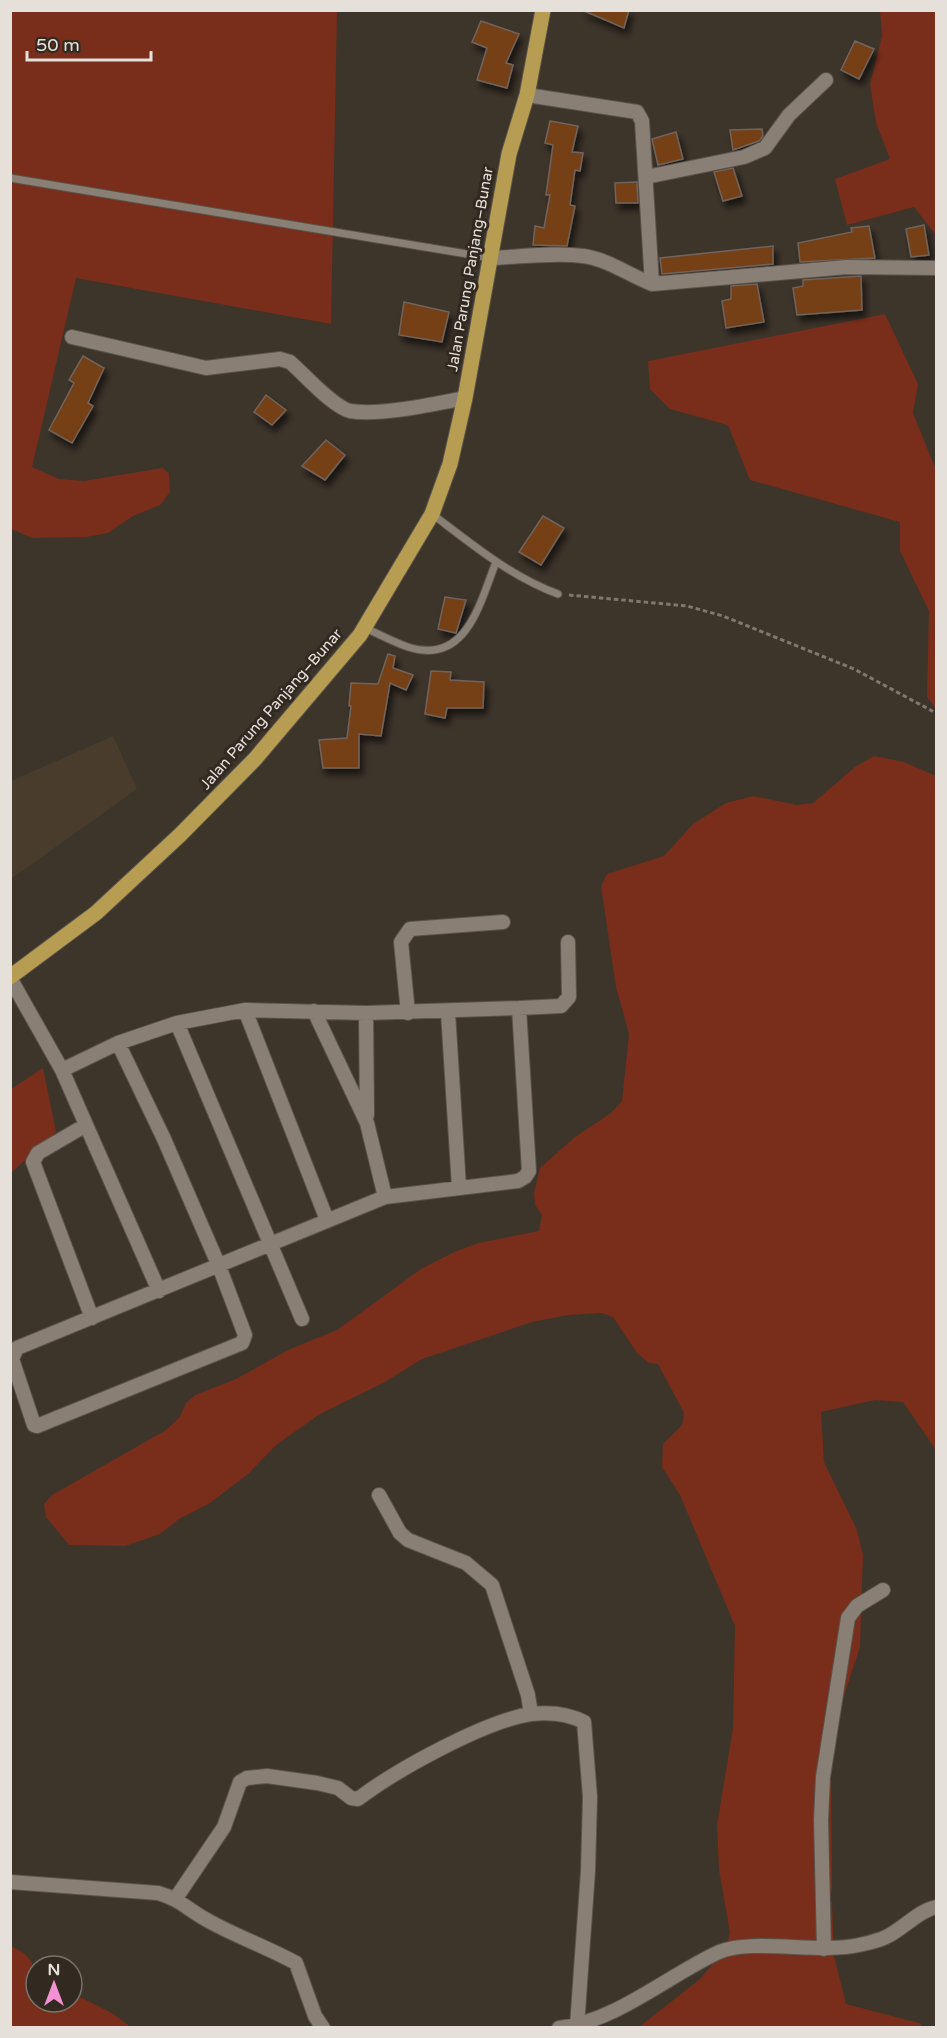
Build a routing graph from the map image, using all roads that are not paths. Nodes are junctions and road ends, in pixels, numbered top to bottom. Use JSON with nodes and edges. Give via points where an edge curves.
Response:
{"nodes":[{"id":1,"x":543,"y":10,"type":"edge"},
{"id":2,"x":826,"y":80,"type":"dead end"},
{"id":3,"x":526,"y":96,"type":"junction"},
{"id":4,"x":646,"y":177,"type":"junction"},
{"id":5,"x":10,"y":178,"type":"edge"},
{"id":6,"x":491,"y":258,"type":"junction"},
{"id":7,"x":936,"y":268,"type":"edge"},
{"id":8,"x":651,"y":284,"type":"junction"},
{"id":9,"x":72,"y":337,"type":"dead end"},
{"id":10,"x":465,"y":398,"type":"junction"},
{"id":11,"x":432,"y":514,"type":"junction"},
{"id":12,"x":496,"y":562,"type":"junction"},
{"id":13,"x":558,"y":594,"type":"road end"},
{"id":14,"x":364,"y":628,"type":"junction"},
{"id":15,"x":502,"y":921,"type":"dead end"},
{"id":16,"x":568,"y":942,"type":"dead end"},
{"id":17,"x":10,"y":977,"type":"edge"},
{"id":18,"x":519,"y":1008,"type":"junction"},
{"id":19,"x":244,"y":1010,"type":"junction"},
{"id":20,"x":314,"y":1011,"type":"junction"},
{"id":21,"x":408,"y":1012,"type":"junction"},
{"id":22,"x":448,"y":1012,"type":"junction"},
{"id":23,"x":366,"y":1013,"type":"junction"},
{"id":24,"x":177,"y":1023,"type":"junction"},
{"id":25,"x":118,"y":1043,"type":"junction"},
{"id":26,"x":62,"y":1070,"type":"junction"},
{"id":27,"x":367,"y":1123,"type":"junction"},
{"id":28,"x":86,"y":1125,"type":"junction"},
{"id":29,"x":459,"y":1187,"type":"junction"},
{"id":30,"x":385,"y":1197,"type":"junction"},
{"id":31,"x":327,"y":1220,"type":"junction"},
{"id":32,"x":271,"y":1244,"type":"junction"},
{"id":33,"x":219,"y":1266,"type":"junction"},
{"id":34,"x":159,"y":1291,"type":"junction"},
{"id":35,"x":92,"y":1318,"type":"junction"},
{"id":36,"x":302,"y":1319,"type":"dead end"},
{"id":37,"x":380,"y":1496,"type":"dead end"},
{"id":38,"x":883,"y":1590,"type":"dead end"},
{"id":39,"x":531,"y":1714,"type":"junction"},
{"id":40,"x":10,"y":1882,"type":"edge"},
{"id":41,"x":176,"y":1898,"type":"junction"},
{"id":42,"x":936,"y":1907,"type":"edge"},
{"id":43,"x":824,"y":1949,"type":"junction"},
{"id":44,"x":577,"y":2025,"type":"junction"},
{"id":45,"x":323,"y":2028,"type":"edge"},
{"id":46,"x":559,"y":2028,"type":"edge"}],
"edges":[{"from":1,"to":3,"type":"main road","name":"Jalan Parung Panjang–Bunar"},
{"from":2,"to":4,"type":"street","via":[[789,115],[765,148],[744,157]]},
{"from":3,"to":4,"type":"street","via":[[637,112],[642,121]]},
{"from":3,"to":6,"type":"main road","name":"Jalan Parung Panjang–Bunar","via":[[509,154]]},
{"from":4,"to":8,"type":"street"},
{"from":5,"to":6,"type":"lane"},
{"from":6,"to":8,"type":"street","via":[[583,256],[607,262]]},
{"from":6,"to":10,"type":"main road","name":"Jalan Parung Panjang–Bunar"},
{"from":7,"to":8,"type":"street","via":[[847,267]]},
{"from":9,"to":10,"type":"street","via":[[206,368],[280,359],[290,362],[350,411],[401,409]]},
{"from":10,"to":11,"type":"main road","name":"Jalan Parung Panjang–Bunar","via":[[450,464]]},
{"from":11,"to":12,"type":"lane"},
{"from":11,"to":14,"type":"main road","name":"Jalan Parung Panjang–Bunar"},
{"from":12,"to":13,"type":"lane","via":[[526,582]]},
{"from":12,"to":14,"type":"lane","via":[[471,627],[452,644],[410,648]]},
{"from":14,"to":17,"type":"main road","name":"Jalan Parung Panjang–Bunar","via":[[284,726],[180,835],[96,913]]},
{"from":15,"to":21,"type":"street","via":[[410,929],[401,942]]},
{"from":16,"to":18,"type":"street","via":[[569,997],[561,1006]]},
{"from":17,"to":26,"type":"street"},
{"from":18,"to":22,"type":"street"},
{"from":18,"to":29,"type":"street","via":[[529,1171],[518,1181]]},
{"from":19,"to":20,"type":"street"},
{"from":19,"to":24,"type":"street"},
{"from":19,"to":31,"type":"street"},
{"from":20,"to":23,"type":"street"},
{"from":20,"to":27,"type":"street"},
{"from":21,"to":22,"type":"street"},
{"from":21,"to":23,"type":"street"},
{"from":22,"to":29,"type":"street"},
{"from":23,"to":27,"type":"street"},
{"from":24,"to":25,"type":"street"},
{"from":24,"to":32,"type":"street"},
{"from":25,"to":26,"type":"street"},
{"from":25,"to":33,"type":"street"},
{"from":26,"to":28,"type":"street"},
{"from":27,"to":30,"type":"street"},
{"from":28,"to":34,"type":"street"},
{"from":28,"to":35,"type":"street","via":[[38,1153],[33,1162]]},
{"from":29,"to":30,"type":"street"},
{"from":30,"to":31,"type":"street"},
{"from":31,"to":32,"type":"street"},
{"from":32,"to":33,"type":"street"},
{"from":32,"to":36,"type":"street"},
{"from":33,"to":34,"type":"street"},
{"from":33,"to":35,"type":"street","via":[[244,1328],[242,1343],[41,1426],[34,1425],[13,1353]]},
{"from":34,"to":35,"type":"street"},
{"from":37,"to":39,"type":"street","via":[[408,1540],[466,1563],[492,1584]]},
{"from":38,"to":43,"type":"street","via":[[857,1606],[848,1618],[829,1722],[821,1820]]},
{"from":39,"to":41,"type":"street","via":[[497,1724],[450,1746],[386,1778],[358,1799],[317,1783],[267,1776],[247,1778],[240,1782],[224,1827]]},
{"from":39,"to":44,"type":"street","via":[[570,1715],[584,1722],[590,1797]]},
{"from":40,"to":41,"type":"street","via":[[158,1893]]},
{"from":41,"to":45,"type":"street","via":[[206,1920],[296,1964]]},
{"from":42,"to":43,"type":"street","via":[[886,1937]]},
{"from":43,"to":44,"type":"street","via":[[746,1947],[721,1951]]},
{"from":44,"to":46,"type":"street"}]}
